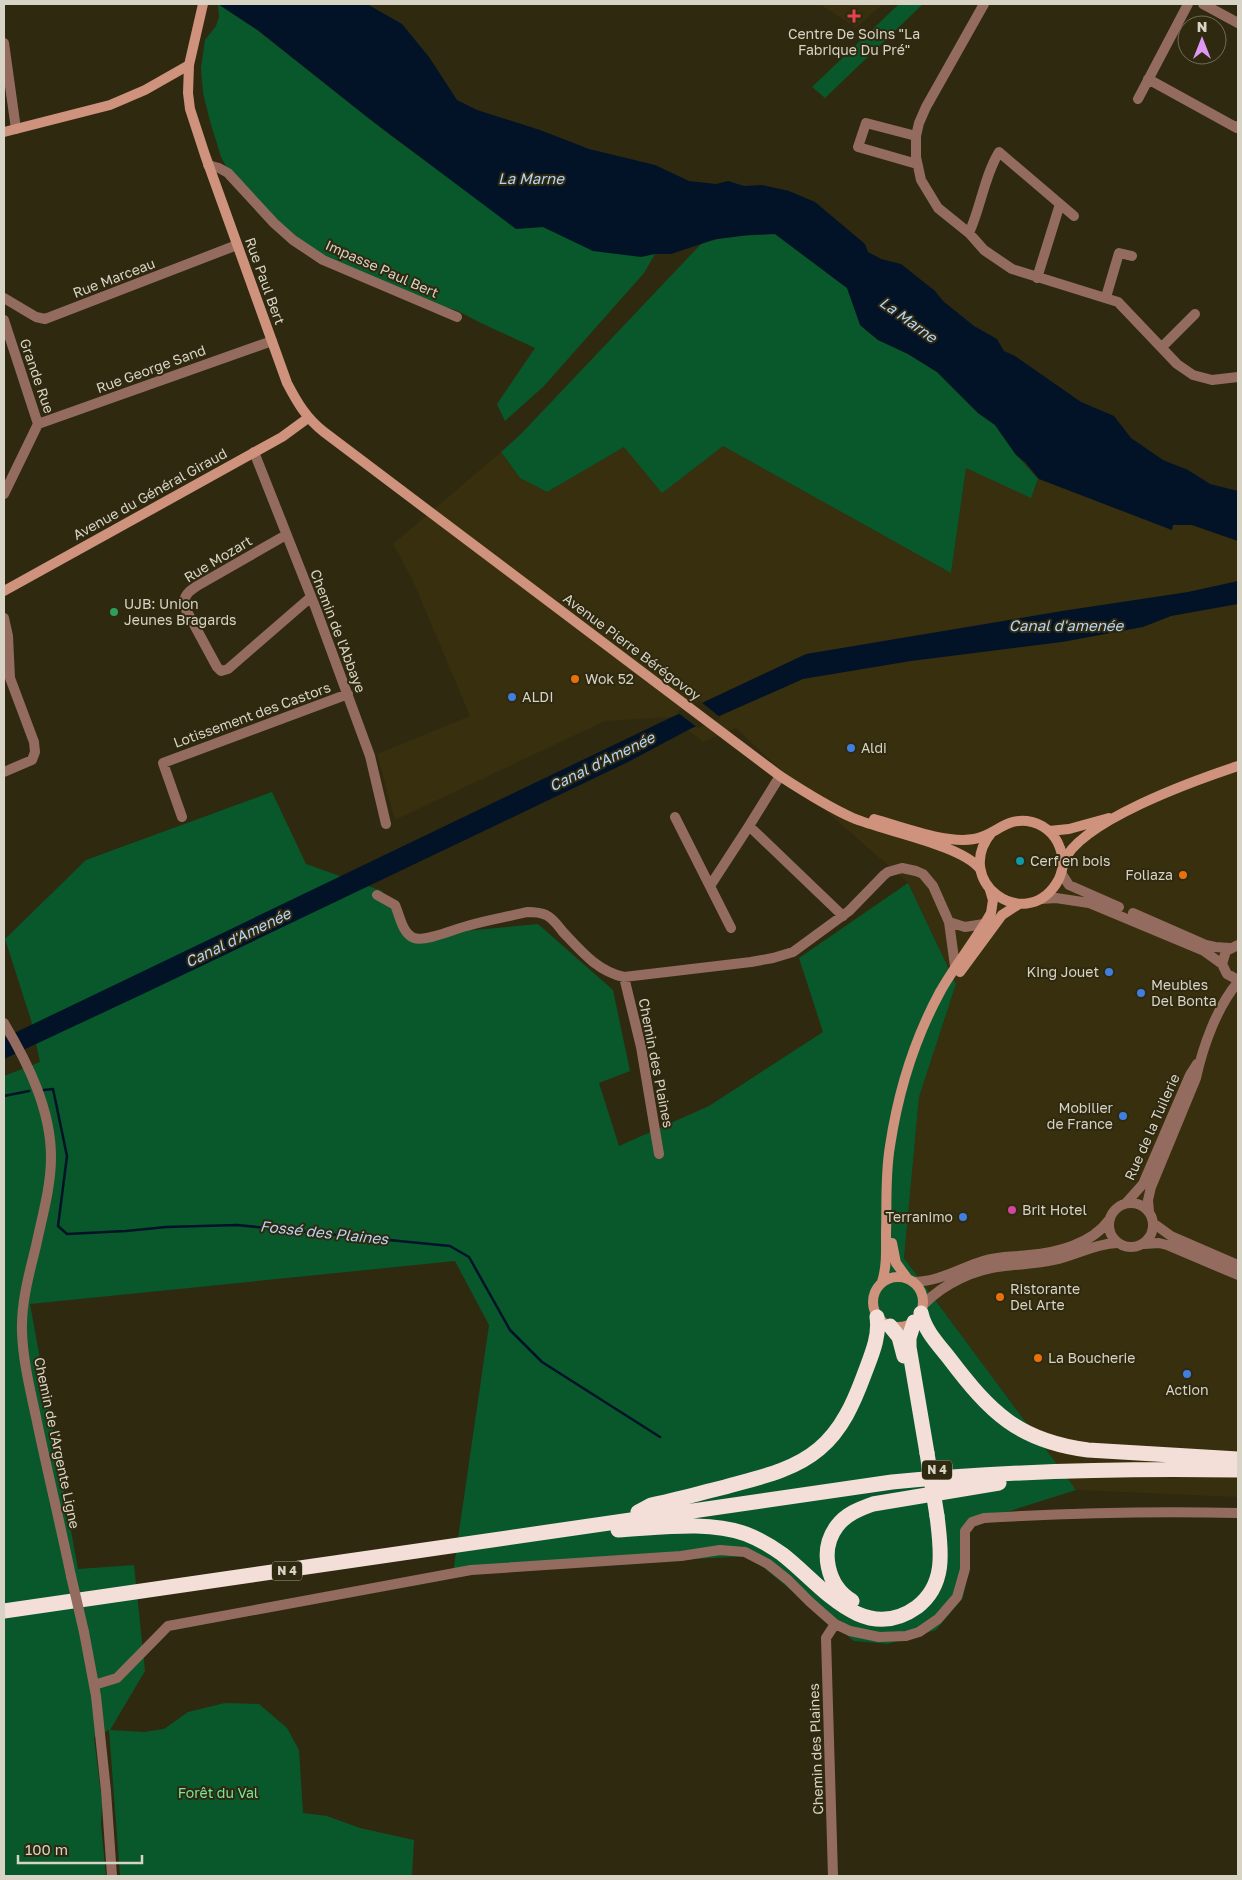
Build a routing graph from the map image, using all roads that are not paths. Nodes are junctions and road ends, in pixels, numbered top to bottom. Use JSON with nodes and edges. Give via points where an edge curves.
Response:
{"nodes":[{"id":1,"x":204,"y":4,"type":"edge"},
{"id":2,"x":984,"y":4,"type":"edge"},
{"id":3,"x":1188,"y":4,"type":"edge"},
{"id":4,"x":1203,"y":4,"type":"edge"},
{"id":5,"x":1238,"y":23,"type":"edge"},
{"id":6,"x":4,"y":43,"type":"edge"},
{"id":7,"x":188,"y":66,"type":"junction"},
{"id":8,"x":1148,"y":78,"type":"junction"},
{"id":9,"x":1138,"y":99,"type":"dead end"},
{"id":10,"x":1238,"y":126,"type":"edge"},
{"id":11,"x":16,"y":129,"type":"junction"},
{"id":12,"x":4,"y":132,"type":"edge"},
{"id":13,"x":916,"y":136,"type":"junction"},
{"id":14,"x":917,"y":164,"type":"junction"},
{"id":15,"x":208,"y":165,"type":"junction"},
{"id":16,"x":1060,"y":204,"type":"junction"},
{"id":17,"x":1074,"y":216,"type":"dead end"},
{"id":18,"x":969,"y":233,"type":"junction"},
{"id":19,"x":237,"y":245,"type":"junction"},
{"id":20,"x":1132,"y":256,"type":"dead end"},
{"id":21,"x":1037,"y":278,"type":"junction"},
{"id":22,"x":1106,"y":297,"type":"junction"},
{"id":23,"x":4,"y":298,"type":"edge"},
{"id":24,"x":1195,"y":314,"type":"dead end"},
{"id":25,"x":457,"y":317,"type":"dead end"},
{"id":26,"x":4,"y":320,"type":"edge"},
{"id":27,"x":272,"y":341,"type":"junction"},
{"id":28,"x":1162,"y":347,"type":"junction"},
{"id":29,"x":1238,"y":377,"type":"edge"},
{"id":30,"x":308,"y":418,"type":"junction"},
{"id":31,"x":38,"y":424,"type":"junction"},
{"id":32,"x":254,"y":452,"type":"junction"},
{"id":33,"x":4,"y":494,"type":"edge"},
{"id":34,"x":427,"y":510,"type":"joint"},
{"id":35,"x":286,"y":534,"type":"junction"},
{"id":36,"x":4,"y":591,"type":"edge"},
{"id":37,"x":311,"y":597,"type":"junction"},
{"id":38,"x":4,"y":618,"type":"edge"},
{"id":39,"x":348,"y":694,"type":"junction"},
{"id":40,"x":1238,"y":766,"type":"edge"},
{"id":41,"x":4,"y":772,"type":"edge"},
{"id":42,"x":780,"y":776,"type":"junction"},
{"id":43,"x":824,"y":801,"type":"junction"},
{"id":44,"x":1122,"y":814,"type":"junction"},
{"id":45,"x":675,"y":816,"type":"dead end"},
{"id":46,"x":182,"y":817,"type":"dead end"},
{"id":47,"x":386,"y":824,"type":"dead end"},
{"id":48,"x":749,"y":826,"type":"junction"},
{"id":49,"x":1049,"y":831,"type":"junction"},
{"id":50,"x":992,"y":832,"type":"junction"},
{"id":51,"x":1062,"y":868,"type":"junction"},
{"id":52,"x":980,"y":869,"type":"junction"},
{"id":53,"x":710,"y":886,"type":"junction"},
{"id":54,"x":990,"y":890,"type":"junction"},
{"id":55,"x":377,"y":895,"type":"dead end"},
{"id":56,"x":1041,"y":899,"type":"junction"},
{"id":57,"x":1019,"y":904,"type":"junction"},
{"id":58,"x":843,"y":916,"type":"junction"},
{"id":59,"x":949,"y":922,"type":"junction"},
{"id":60,"x":984,"y":924,"type":"junction"},
{"id":61,"x":731,"y":928,"type":"dead end"},
{"id":62,"x":1234,"y":947,"type":"edge"},
{"id":63,"x":1222,"y":964,"type":"junction"},
{"id":64,"x":955,"y":966,"type":"junction"},
{"id":65,"x":1227,"y":974,"type":"junction"},
{"id":66,"x":624,"y":977,"type":"junction"},
{"id":67,"x":1238,"y":981,"type":"edge"},
{"id":68,"x":1225,"y":998,"type":"junction"},
{"id":69,"x":4,"y":1024,"type":"edge"},
{"id":70,"x":1200,"y":1059,"type":"junction"},
{"id":71,"x":659,"y":1154,"type":"dead end"},
{"id":72,"x":1126,"y":1203,"type":"junction"},
{"id":73,"x":1149,"y":1212,"type":"junction"},
{"id":74,"x":1109,"y":1220,"type":"junction"},
{"id":75,"x":1153,"y":1223,"type":"junction"},
{"id":76,"x":1117,"y":1243,"type":"junction"},
{"id":77,"x":1144,"y":1244,"type":"junction"},
{"id":78,"x":1238,"y":1265,"type":"edge"},
{"id":79,"x":1238,"y":1275,"type":"edge"},
{"id":80,"x":910,"y":1280,"type":"junction"},
{"id":81,"x":882,"y":1282,"type":"junction"},
{"id":82,"x":919,"y":1314,"type":"junction"},
{"id":83,"x":877,"y":1317,"type":"junction"},
{"id":84,"x":890,"y":1326,"type":"junction"},
{"id":85,"x":923,"y":1453,"type":"junction"},
{"id":86,"x":1238,"y":1459,"type":"edge"},
{"id":87,"x":1238,"y":1464,"type":"edge"},
{"id":88,"x":1238,"y":1470,"type":"edge"},
{"id":89,"x":1061,"y":1471,"type":"junction"},
{"id":90,"x":638,"y":1512,"type":"junction"},
{"id":91,"x":1238,"y":1513,"type":"edge"},
{"id":92,"x":933,"y":1516,"type":"junction"},
{"id":93,"x":569,"y":1529,"type":"junction"},
{"id":94,"x":4,"y":1604,"type":"edge"},
{"id":95,"x":4,"y":1611,"type":"edge"},
{"id":96,"x":835,"y":1624,"type":"junction"},
{"id":97,"x":94,"y":1685,"type":"junction"},
{"id":98,"x":112,"y":1876,"type":"edge"},
{"id":99,"x":833,"y":1876,"type":"edge"}],
"edges":[{"from":1,"to":7,"type":"main road","name":"Rue Paul Bert"},
{"from":2,"to":13,"type":"street","via":[[926,107]]},
{"from":3,"to":8,"type":"street"},
{"from":4,"to":5,"type":"street"},
{"from":6,"to":11,"type":"street"},
{"from":7,"to":11,"type":"main road","via":[[127,99]]},
{"from":7,"to":15,"type":"main road","name":"Rue Paul Bert","via":[[190,110]]},
{"from":8,"to":9,"type":"street"},
{"from":8,"to":10,"type":"street"},
{"from":11,"to":12,"type":"main road"},
{"from":13,"to":14,"type":"street"},
{"from":13,"to":14,"type":"street","via":[[866,123],[858,147]]},
{"from":14,"to":18,"type":"street","via":[[921,180],[938,208]]},
{"from":15,"to":19,"type":"main road","name":"Rue Paul Bert"},
{"from":15,"to":25,"type":"street","name":"Impasse Paul Bert","via":[[228,173],[274,224],[323,260]]},
{"from":16,"to":17,"type":"street"},
{"from":16,"to":18,"type":"street","via":[[999,152]]},
{"from":16,"to":21,"type":"street"},
{"from":18,"to":21,"type":"street","via":[[984,250],[1004,264]]},
{"from":19,"to":23,"type":"street","name":"Rue Marceau","via":[[45,319]]},
{"from":19,"to":27,"type":"main road","name":"Rue Paul Bert"},
{"from":20,"to":22,"type":"street","via":[[1119,253]]},
{"from":21,"to":22,"type":"street"},
{"from":22,"to":28,"type":"street","via":[[1122,306]]},
{"from":24,"to":28,"type":"street"},
{"from":26,"to":31,"type":"street","name":"Grande Rue"},
{"from":27,"to":30,"type":"main road","name":"Rue Paul Bert","via":[[287,383]]},
{"from":27,"to":31,"type":"street","name":"Rue George Sand"},
{"from":28,"to":29,"type":"street","via":[[1177,364],[1193,375],[1212,380]]},
{"from":30,"to":32,"type":"main road","name":"Avenue du Général Giraud"},
{"from":30,"to":34,"type":"main road","name":"Rue Paul Bert"},
{"from":31,"to":33,"type":"street","name":"Grande Rue"},
{"from":32,"to":35,"type":"street","name":"Chemin de l'Abbaye"},
{"from":32,"to":36,"type":"main road","name":"Avenue du Général Giraud"},
{"from":34,"to":42,"type":"main road","name":"Avenue Pierre Bérégovoy"},
{"from":35,"to":37,"type":"street","name":"Chemin de l'Abbaye"},
{"from":35,"to":37,"type":"street","name":"Rue Mozart","via":[[197,586],[186,596],[184,606],[221,672]]},
{"from":37,"to":39,"type":"street","name":"Chemin de l'Abbaye"},
{"from":38,"to":41,"type":"street","via":[[10,678],[35,752],[32,760]]},
{"from":39,"to":46,"type":"street","name":"Lotissement des Castors","via":[[163,763]]},
{"from":39,"to":47,"type":"street","name":"Chemin de l'Abbaye","via":[[370,756]]},
{"from":40,"to":44,"type":"main road"},
{"from":42,"to":43,"type":"main road","name":"Avenue Pierre Bérégovoy"},
{"from":42,"to":48,"type":"street"},
{"from":43,"to":50,"type":"main road","via":[[944,838],[976,839]]},
{"from":43,"to":52,"type":"main road","via":[[870,824],[959,853]]},
{"from":44,"to":49,"type":"main road","via":[[1069,829]]},
{"from":44,"to":51,"type":"main road","via":[[1079,841],[1070,850]]},
{"from":45,"to":53,"type":"street"},
{"from":48,"to":53,"type":"street"},
{"from":48,"to":58,"type":"street"},
{"from":49,"to":50,"type":"main road","via":[[1020,820],[1002,824]]},
{"from":49,"to":51,"type":"main road","via":[[1058,842]]},
{"from":50,"to":52,"type":"main road","via":[[983,846]]},
{"from":51,"to":56,"type":"main road","via":[[1054,888]]},
{"from":51,"to":62,"type":"street","via":[[1069,885],[1076,889],[1206,945]]},
{"from":52,"to":54,"type":"main road"},
{"from":53,"to":61,"type":"street"},
{"from":54,"to":57,"type":"main road","via":[[1008,902]]},
{"from":54,"to":60,"type":"main road","via":[[992,908]]},
{"from":55,"to":66,"type":"street","via":[[395,905],[408,934],[415,938],[527,912],[548,915],[597,966]]},
{"from":56,"to":57,"type":"main road"},
{"from":56,"to":63,"type":"street","via":[[1089,903],[1204,951]]},
{"from":57,"to":80,"type":"main road","via":[[996,922],[946,994],[924,1040],[908,1086],[900,1117],[892,1180],[892,1248],[896,1263]]},
{"from":58,"to":59,"type":"street","via":[[884,874],[902,868],[916,871],[928,880]]},
{"from":58,"to":66,"type":"street","via":[[793,952],[773,958]]},
{"from":59,"to":60,"type":"street","via":[[965,927]]},
{"from":59,"to":64,"type":"street"},
{"from":60,"to":64,"type":"main road"},
{"from":62,"to":63,"type":"street","via":[[1224,955]]},
{"from":63,"to":65,"type":"street"},
{"from":64,"to":81,"type":"main road","via":[[918,1039],[895,1116],[887,1180],[886,1268]]},
{"from":65,"to":67,"type":"street"},
{"from":65,"to":68,"type":"street","name":"Rue de la Tuilerie"},
{"from":66,"to":71,"type":"street","name":"Chemin des Plaines","via":[[642,1047]]},
{"from":67,"to":68,"type":"street","name":"Rue de la Tuilerie"},
{"from":68,"to":70,"type":"street","name":"Rue de la Tuilerie"},
{"from":69,"to":97,"type":"street","name":"Chemin de l'Argente Ligne","bridge":true,"via":[[29,1072],[47,1119],[51,1158],[48,1190],[23,1310],[22,1342],[44,1459]]},
{"from":70,"to":72,"type":"street","name":"Rue de la Tuilerie","via":[[1143,1184]]},
{"from":70,"to":73,"type":"street","name":"Rue de la Tuilerie","via":[[1196,1078],[1151,1187]]},
{"from":72,"to":73,"type":"street","via":[[1139,1204]]},
{"from":72,"to":74,"type":"street","via":[[1115,1209]]},
{"from":73,"to":75,"type":"street"},
{"from":74,"to":76,"type":"street","via":[[1110,1235]]},
{"from":74,"to":80,"type":"street","via":[[1090,1238],[1060,1249],[1041,1254],[998,1257],[932,1280]]},
{"from":75,"to":77,"type":"street"},
{"from":75,"to":78,"type":"street","via":[[1171,1236]]},
{"from":76,"to":77,"type":"street","via":[[1130,1248]]},
{"from":76,"to":82,"type":"street","via":[[1093,1246],[1048,1262],[982,1271],[944,1287]]},
{"from":77,"to":79,"type":"street","via":[[1167,1245]]},
{"from":80,"to":81,"type":"main road","via":[[894,1277]]},
{"from":80,"to":82,"type":"main road","via":[[922,1292]]},
{"from":81,"to":83,"type":"main road","via":[[872,1302]]},
{"from":82,"to":84,"type":"main road","via":[[906,1326]]},
{"from":82,"to":85,"type":"highway","via":[[909,1338]]},
{"from":82,"to":86,"type":"highway","via":[[974,1389],[999,1415],[1037,1438],[1088,1450]]},
{"from":83,"to":84,"type":"main road"},
{"from":83,"to":90,"type":"highway","via":[[878,1334],[854,1400],[845,1418],[819,1449],[785,1469],[760,1478],[651,1505]]},
{"from":84,"to":85,"type":"highway","via":[[903,1348]]},
{"from":85,"to":92,"type":"highway","bridge":true},
{"from":87,"to":90,"type":"highway","number":"N 4","via":[[1132,1463],[938,1470]]},
{"from":88,"to":89,"type":"highway","number":"N 4"},
{"from":89,"to":92,"type":"highway","via":[[1048,1477],[888,1501],[853,1512],[838,1525],[829,1543],[830,1574],[838,1590],[857,1604],[879,1610],[906,1603],[927,1579],[932,1564]]},
{"from":89,"to":93,"type":"highway","number":"N 4","via":[[892,1482]]},
{"from":90,"to":94,"type":"highway","number":"N 4"},
{"from":91,"to":96,"type":"street","via":[[1059,1513],[984,1518],[972,1522],[965,1531],[965,1569],[957,1597],[928,1627],[906,1636],[879,1638]]},
{"from":92,"to":93,"type":"highway","via":[[942,1558],[935,1584],[918,1606],[901,1616],[888,1618],[863,1616],[849,1610],[775,1549],[730,1529],[696,1526],[584,1532]]},
{"from":93,"to":95,"type":"highway","number":"N 4"},
{"from":96,"to":97,"type":"street","via":[[768,1564],[736,1550],[471,1570],[168,1626],[117,1678]]},
{"from":96,"to":99,"type":"street","name":"Chemin des Plaines","via":[[826,1638]]},
{"from":97,"to":98,"type":"street","name":"Chemin de l'Argente Ligne"}]}
